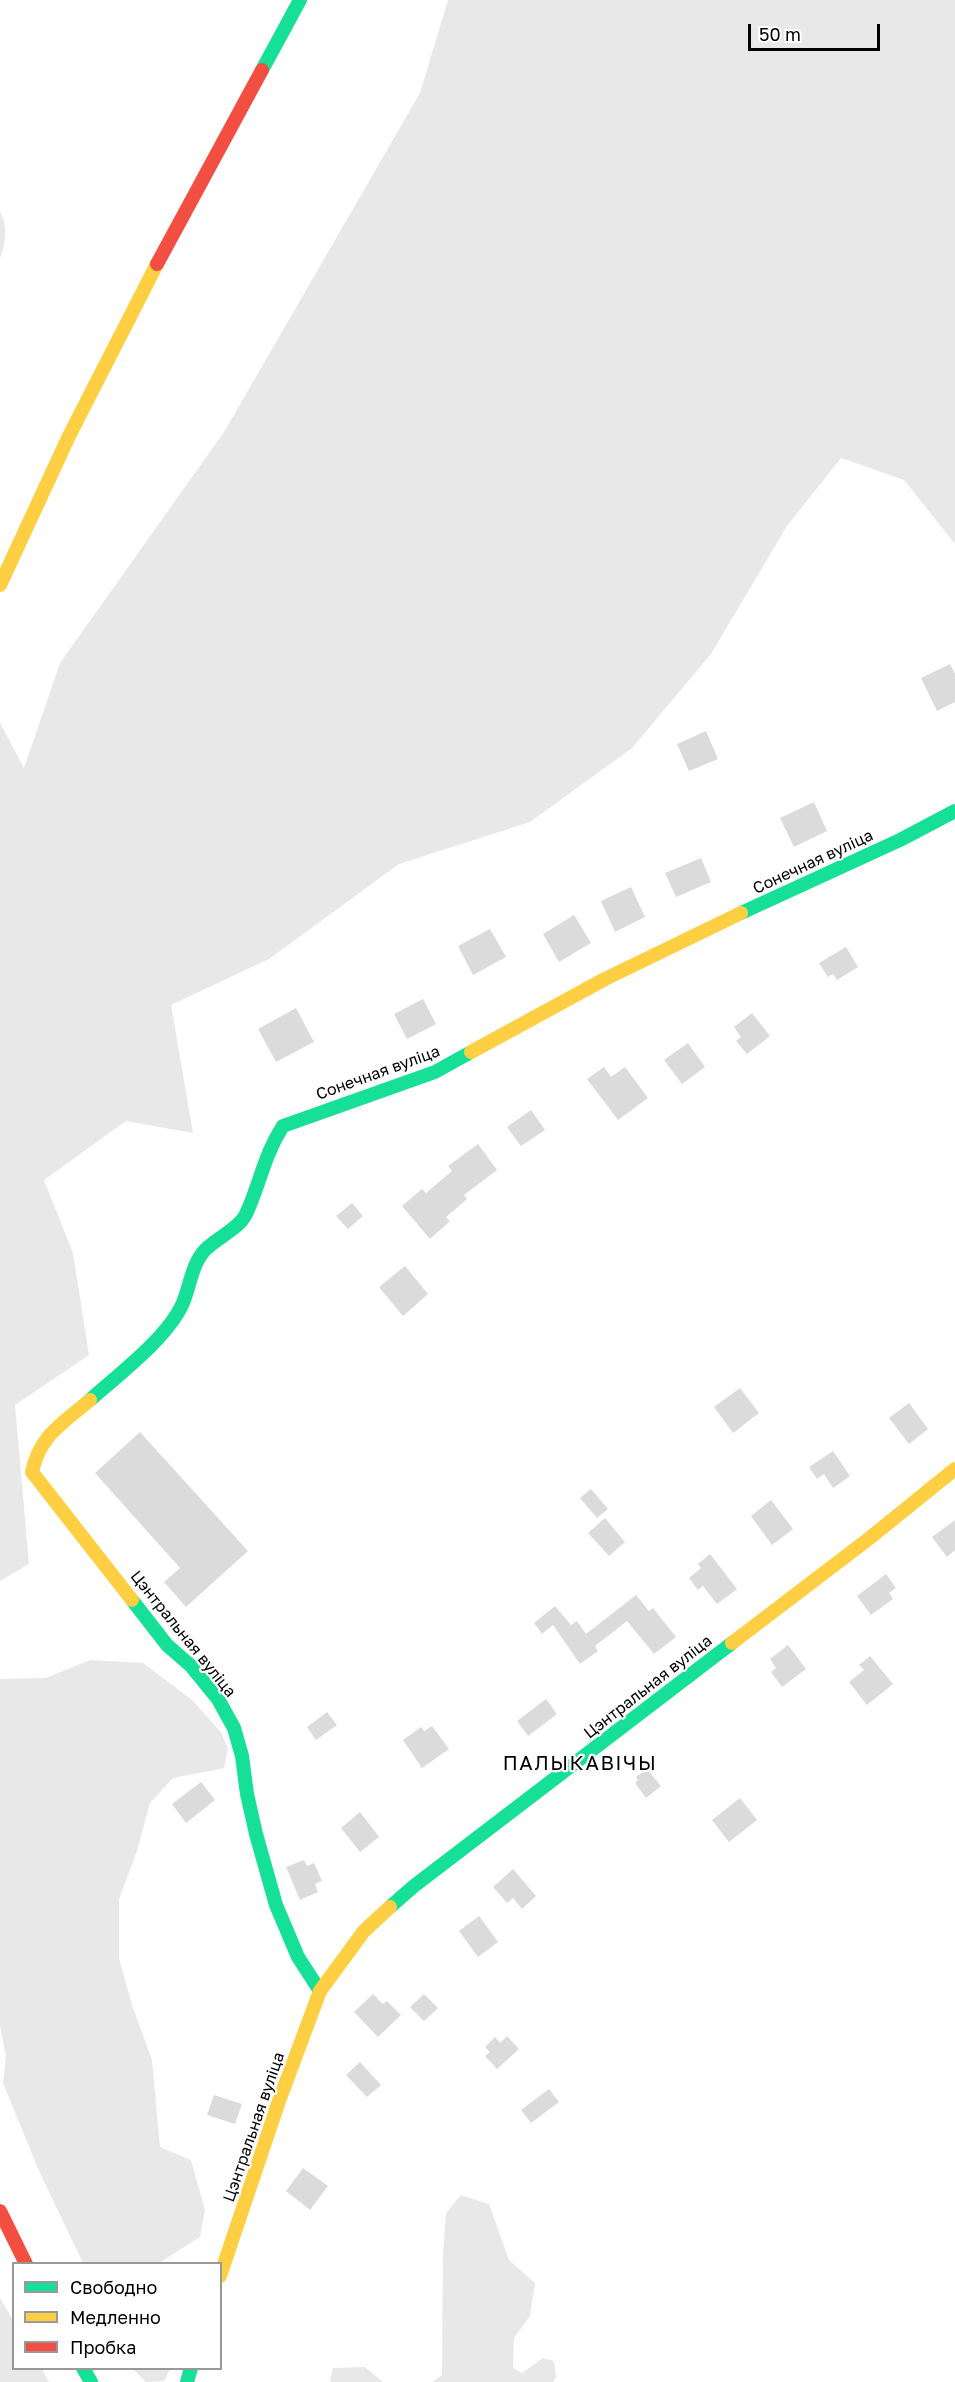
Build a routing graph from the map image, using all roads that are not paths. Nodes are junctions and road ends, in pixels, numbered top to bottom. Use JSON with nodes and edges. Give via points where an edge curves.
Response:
{"nodes":[{"id":1,"x":300,"y":0,"type":"edge"},
{"id":2,"x":0,"y":585,"type":"edge"},
{"id":3,"x":955,"y":811,"type":"edge"},
{"id":4,"x":36,"y":1454,"type":"joint"},
{"id":5,"x":955,"y":1469,"type":"edge"},
{"id":6,"x":320,"y":1990,"type":"junction"},
{"id":7,"x":0,"y":2211,"type":"edge"},
{"id":8,"x":25,"y":2262,"type":"edge"},
{"id":9,"x":222,"y":2270,"type":"edge"}],
"edges":[{"from":1,"to":2,"type":"main road","via":[[146,287],[37,500]]},
{"from":3,"to":4,"type":"main road","name":"Сонечная вуліца","via":[[605,979],[435,1072],[283,1126],[271,1144],[245,1217],[204,1251],[182,1305],[169,1325],[128,1367],[47,1437]]},
{"from":4,"to":6,"type":"main road","name":"Цэнтральная вуліца","via":[[33,1472],[47,1494],[167,1645],[191,1666],[218,1699],[234,1728],[276,1905],[297,1957]]},
{"from":5,"to":6,"type":"main road","name":"Цэнтральная вуліца","via":[[405,1894],[364,1930]]},
{"from":6,"to":9,"type":"main road","name":"Цэнтральная вуліца"},
{"from":7,"to":8,"type":"main road"}]}
